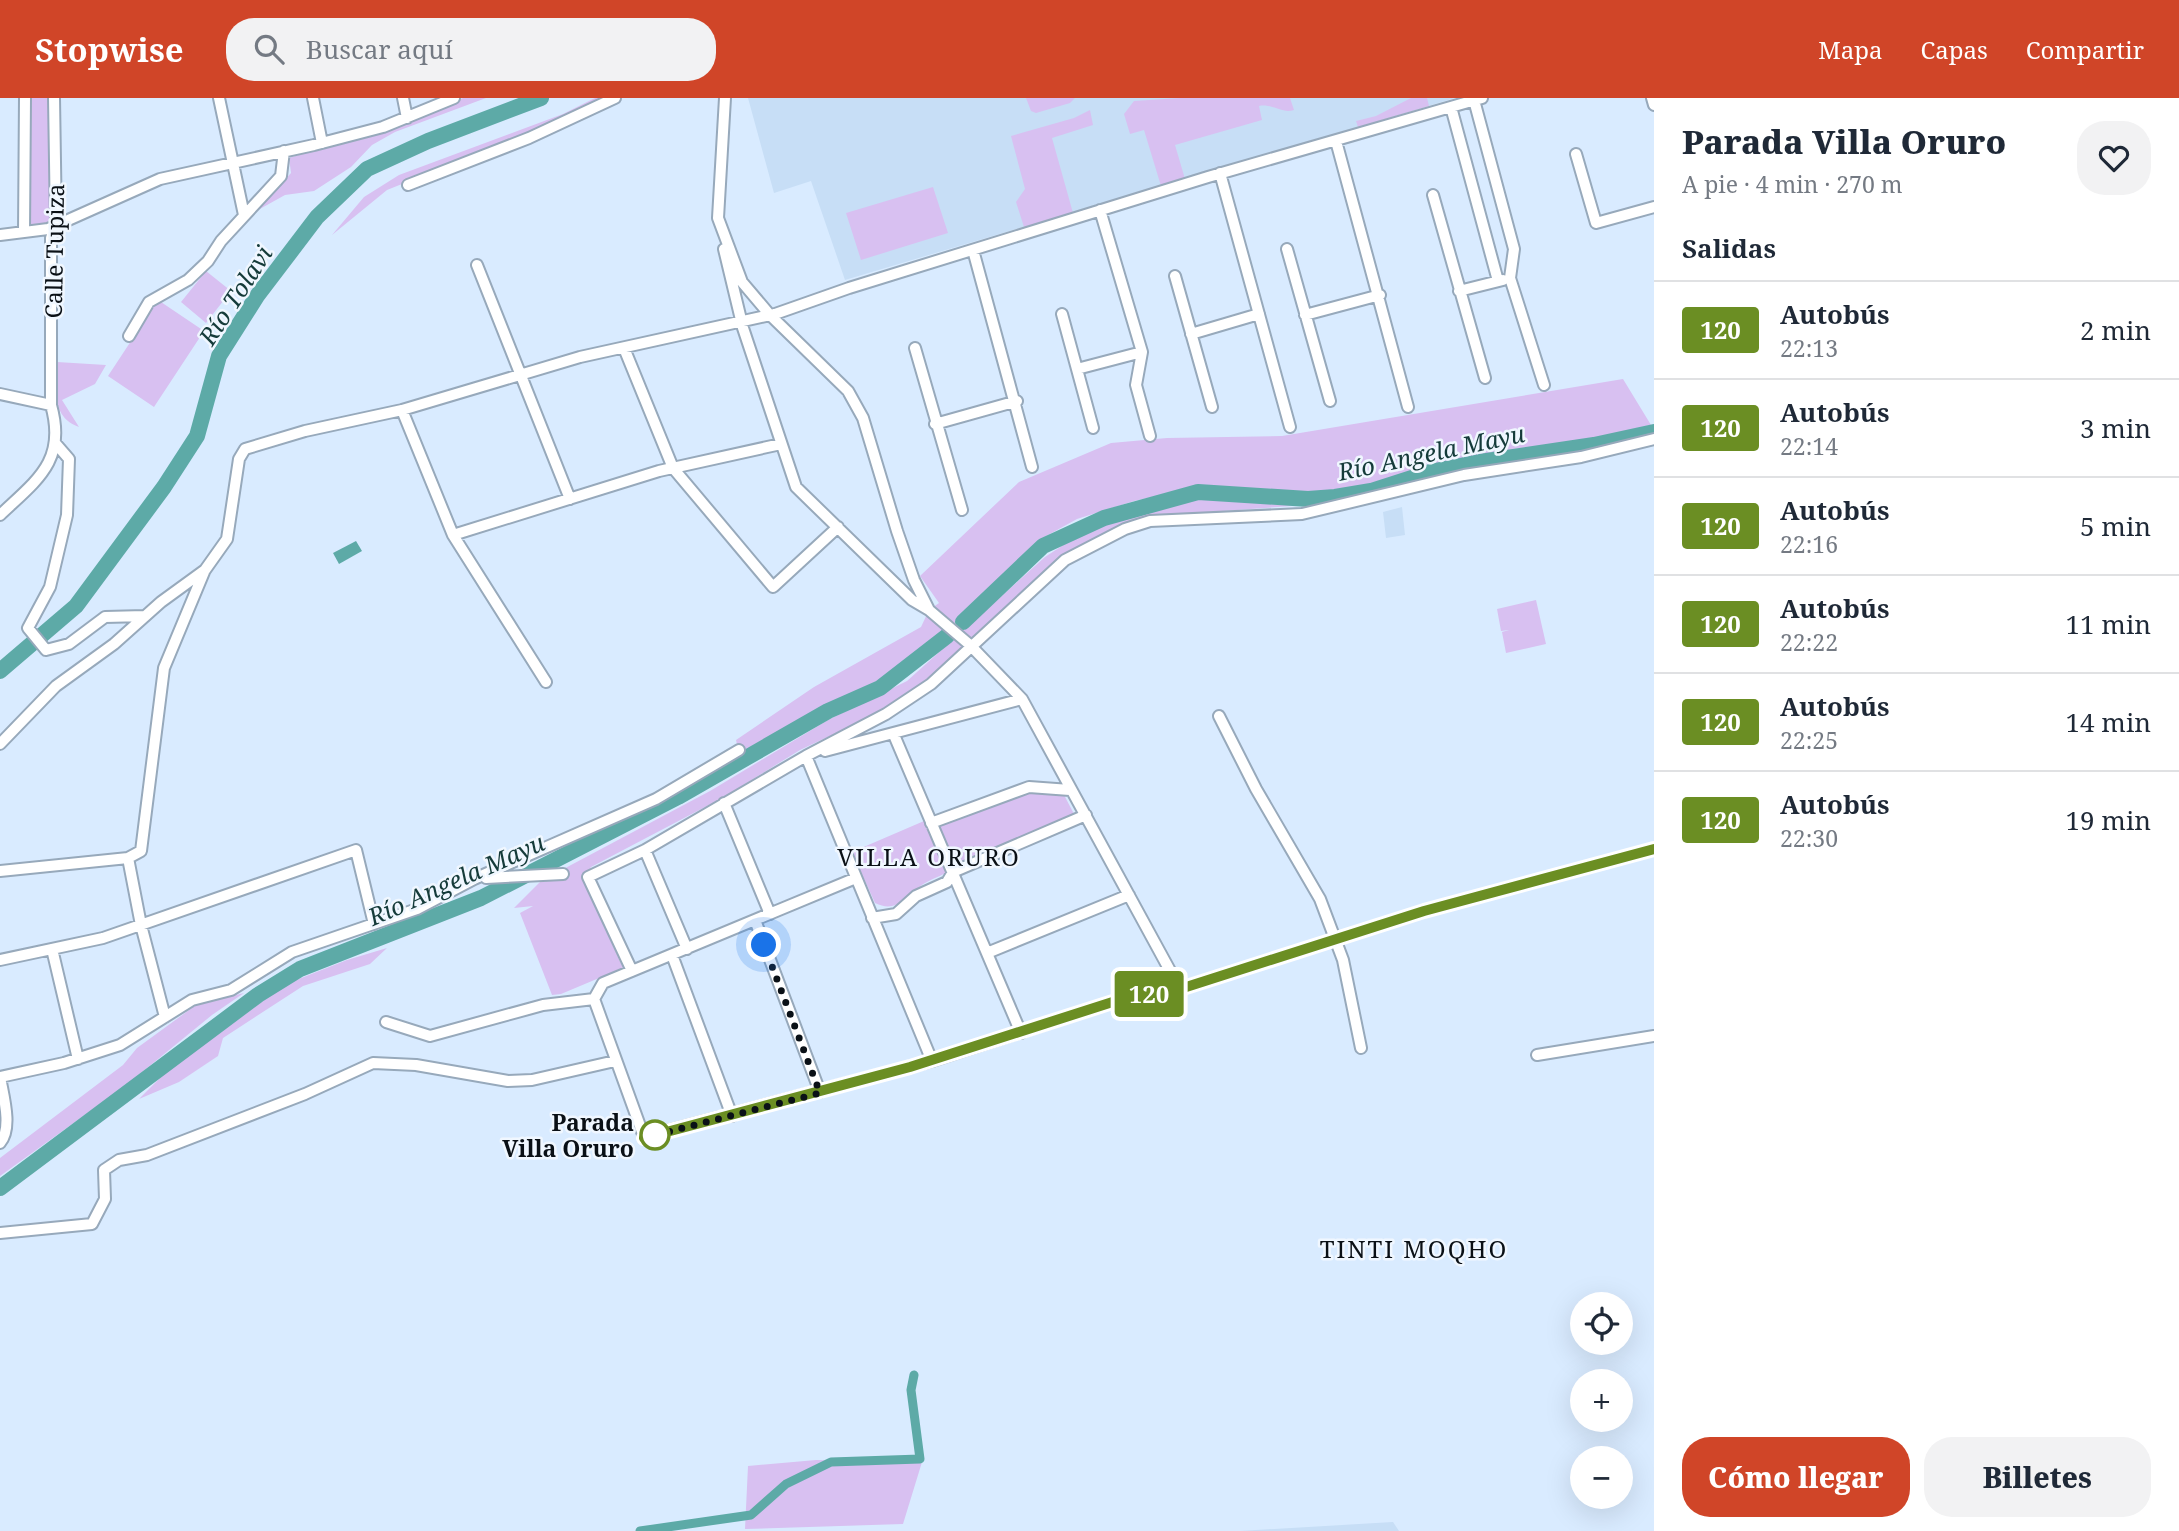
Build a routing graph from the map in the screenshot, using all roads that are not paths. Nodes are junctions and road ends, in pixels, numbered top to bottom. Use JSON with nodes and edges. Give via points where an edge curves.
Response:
{"nodes":[{"id":1,"x":25,"y":98,"type":"edge"},
{"id":2,"x":54,"y":98,"type":"edge"},
{"id":3,"x":219,"y":98,"type":"edge"},
{"id":4,"x":313,"y":98,"type":"edge"},
{"id":5,"x":403,"y":98,"type":"edge"},
{"id":6,"x":453,"y":98,"type":"edge"},
{"id":7,"x":615,"y":98,"type":"edge"},
{"id":8,"x":725,"y":98,"type":"edge"},
{"id":9,"x":1652,"y":98,"type":"edge"},
{"id":10,"x":1478,"y":99,"type":"edge"},
{"id":11,"x":1654,"y":105,"type":"edge"},
{"id":12,"x":1451,"y":107,"type":"junction"},
{"id":13,"x":407,"y":117,"type":"junction"},
{"id":14,"x":1336,"y":141,"type":"junction"},
{"id":15,"x":322,"y":143,"type":"junction"},
{"id":16,"x":284,"y":151,"type":"junction"},
{"id":17,"x":1576,"y":154,"type":"dead end"},
{"id":18,"x":233,"y":160,"type":"junction"},
{"id":19,"x":1220,"y":173,"type":"junction"},
{"id":20,"x":408,"y":185,"type":"dead end"},
{"id":21,"x":1433,"y":195,"type":"dead end"},
{"id":22,"x":1654,"y":208,"type":"edge"},
{"id":23,"x":1100,"y":210,"type":"junction"},
{"id":24,"x":244,"y":215,"type":"junction"},
{"id":25,"x":56,"y":225,"type":"junction"},
{"id":26,"x":24,"y":232,"type":"junction"},
{"id":27,"x":0,"y":235,"type":"edge"},
{"id":28,"x":723,"y":239,"type":"junction"},
{"id":29,"x":1287,"y":249,"type":"dead end"},
{"id":30,"x":973,"y":250,"type":"junction"},
{"id":31,"x":477,"y":265,"type":"dead end"},
{"id":32,"x":1175,"y":276,"type":"dead end"},
{"id":33,"x":1504,"y":280,"type":"junction"},
{"id":34,"x":1459,"y":291,"type":"junction"},
{"id":35,"x":1380,"y":295,"type":"junction"},
{"id":36,"x":1062,"y":314,"type":"dead end"},
{"id":37,"x":1259,"y":314,"type":"junction"},
{"id":38,"x":1305,"y":314,"type":"junction"},
{"id":39,"x":770,"y":315,"type":"junction"},
{"id":40,"x":741,"y":320,"type":"junction"},
{"id":41,"x":1191,"y":334,"type":"junction"},
{"id":42,"x":130,"y":336,"type":"dead end"},
{"id":43,"x":624,"y":348,"type":"junction"},
{"id":44,"x":915,"y":348,"type":"dead end"},
{"id":45,"x":1142,"y":352,"type":"junction"},
{"id":46,"x":1077,"y":369,"type":"junction"},
{"id":47,"x":522,"y":374,"type":"junction"},
{"id":48,"x":1485,"y":378,"type":"dead end"},
{"id":49,"x":1544,"y":385,"type":"dead end"},
{"id":50,"x":0,"y":394,"type":"edge"},
{"id":51,"x":1017,"y":401,"type":"junction"},
{"id":52,"x":1330,"y":401,"type":"dead end"},
{"id":53,"x":51,"y":405,"type":"junction"},
{"id":54,"x":1212,"y":407,"type":"dead end"},
{"id":55,"x":1408,"y":407,"type":"dead end"},
{"id":56,"x":402,"y":410,"type":"junction"},
{"id":57,"x":936,"y":424,"type":"junction"},
{"id":58,"x":1093,"y":428,"type":"dead end"},
{"id":59,"x":1290,"y":428,"type":"dead end"},
{"id":60,"x":1150,"y":436,"type":"dead end"},
{"id":61,"x":1654,"y":439,"type":"edge"},
{"id":62,"x":56,"y":444,"type":"junction"},
{"id":63,"x":781,"y":444,"type":"junction"},
{"id":64,"x":1032,"y":467,"type":"dead end"},
{"id":65,"x":673,"y":468,"type":"junction"},
{"id":66,"x":570,"y":499,"type":"junction"},
{"id":67,"x":962,"y":510,"type":"dead end"},
{"id":68,"x":0,"y":516,"type":"edge"},
{"id":69,"x":838,"y":527,"type":"junction"},
{"id":70,"x":453,"y":535,"type":"junction"},
{"id":71,"x":205,"y":569,"type":"junction"},
{"id":72,"x":929,"y":610,"type":"junction"},
{"id":73,"x":145,"y":616,"type":"junction"},
{"id":74,"x":970,"y":645,"type":"junction"},
{"id":75,"x":546,"y":682,"type":"dead end"},
{"id":76,"x":1022,"y":699,"type":"junction"},
{"id":77,"x":1219,"y":716,"type":"dead end"},
{"id":78,"x":894,"y":735,"type":"junction"},
{"id":79,"x":0,"y":744,"type":"edge"},
{"id":80,"x":738,"y":750,"type":"dead end"},
{"id":81,"x":806,"y":755,"type":"junction"},
{"id":82,"x":1070,"y":790,"type":"junction"},
{"id":83,"x":724,"y":803,"type":"junction"},
{"id":84,"x":1086,"y":816,"type":"junction"},
{"id":85,"x":931,"y":823,"type":"junction"},
{"id":86,"x":1654,"y":849,"type":"edge"},
{"id":87,"x":645,"y":850,"type":"junction"},
{"id":88,"x":128,"y":859,"type":"junction"},
{"id":89,"x":0,"y":871,"type":"edge"},
{"id":90,"x":953,"y":872,"type":"junction"},
{"id":91,"x":563,"y":874,"type":"dead end"},
{"id":92,"x":856,"y":878,"type":"junction"},
{"id":93,"x":474,"y":879,"type":"junction"},
{"id":94,"x":1129,"y":895,"type":"junction"},
{"id":95,"x":770,"y":914,"type":"junction"},
{"id":96,"x":872,"y":918,"type":"junction"},
{"id":97,"x":755,"y":920,"type":"junction"},
{"id":98,"x":374,"y":924,"type":"junction"},
{"id":99,"x":141,"y":925,"type":"junction"},
{"id":100,"x":1335,"y":941,"type":"junction"},
{"id":101,"x":687,"y":948,"type":"junction"},
{"id":102,"x":52,"y":949,"type":"junction"},
{"id":103,"x":987,"y":953,"type":"junction"},
{"id":104,"x":673,"y":954,"type":"junction"},
{"id":105,"x":0,"y":960,"type":"edge"},
{"id":106,"x":632,"y":971,"type":"junction"},
{"id":107,"x":1180,"y":989,"type":"junction"},
{"id":108,"x":594,"y":999,"type":"junction"},
{"id":109,"x":165,"y":1017,"type":"junction"},
{"id":110,"x":386,"y":1022,"type":"dead end"},
{"id":111,"x":1021,"y":1033,"type":"junction"},
{"id":112,"x":1654,"y":1036,"type":"edge"},
{"id":113,"x":1361,"y":1048,"type":"dead end"},
{"id":114,"x":1537,"y":1055,"type":"dead end"},
{"id":115,"x":78,"y":1059,"type":"junction"},
{"id":116,"x":615,"y":1060,"type":"junction"},
{"id":117,"x":933,"y":1060,"type":"junction"},
{"id":118,"x":820,"y":1093,"type":"junction"},
{"id":119,"x":732,"y":1116,"type":"junction"},
{"id":120,"x":0,"y":1143,"type":"edge"},
{"id":121,"x":0,"y":1233,"type":"edge"}],
"edges":[{"from":1,"to":26,"type":"street"},
{"from":2,"to":25,"type":"street","name":"Calle Tupiza"},
{"from":3,"to":18,"type":"street"},
{"from":4,"to":15,"type":"street"},
{"from":5,"to":13,"type":"street"},
{"from":6,"to":13,"type":"street"},
{"from":7,"to":20,"type":"street","via":[[529,138]]},
{"from":8,"to":28,"type":"street","via":[[718,218]]},
{"from":9,"to":11,"type":"street"},
{"from":10,"to":12,"type":"street"},
{"from":10,"to":33,"type":"street","via":[[1514,249]]},
{"from":12,"to":14,"type":"street"},
{"from":12,"to":33,"type":"street"},
{"from":13,"to":15,"type":"street"},
{"from":14,"to":19,"type":"street"},
{"from":14,"to":35,"type":"street"},
{"from":15,"to":16,"type":"street"},
{"from":16,"to":18,"type":"street"},
{"from":16,"to":24,"type":"street","via":[[281,176]]},
{"from":17,"to":22,"type":"street","via":[[1597,223]]},
{"from":18,"to":24,"type":"street"},
{"from":18,"to":25,"type":"street","via":[[160,178]]},
{"from":19,"to":23,"type":"street"},
{"from":19,"to":37,"type":"street"},
{"from":21,"to":34,"type":"street"},
{"from":23,"to":30,"type":"street"},
{"from":23,"to":45,"type":"street"},
{"from":24,"to":42,"type":"street","via":[[188,280],[149,302]]},
{"from":25,"to":26,"type":"street"},
{"from":25,"to":53,"type":"street","name":"Calle Tupiza","via":[[51,239]]},
{"from":26,"to":27,"type":"street"},
{"from":28,"to":39,"type":"street","via":[[742,282]]},
{"from":28,"to":40,"type":"street"},
{"from":29,"to":38,"type":"street"},
{"from":30,"to":39,"type":"street"},
{"from":30,"to":51,"type":"street"},
{"from":31,"to":47,"type":"street"},
{"from":32,"to":41,"type":"street"},
{"from":33,"to":34,"type":"street"},
{"from":33,"to":49,"type":"street"},
{"from":34,"to":48,"type":"street"},
{"from":35,"to":38,"type":"street"},
{"from":35,"to":55,"type":"street"},
{"from":36,"to":46,"type":"street"},
{"from":37,"to":41,"type":"street"},
{"from":37,"to":59,"type":"street"},
{"from":38,"to":52,"type":"street"},
{"from":39,"to":40,"type":"street"},
{"from":39,"to":72,"type":"street","via":[[848,391],[863,418],[897,531]]},
{"from":40,"to":43,"type":"street"},
{"from":40,"to":63,"type":"street"},
{"from":41,"to":54,"type":"street"},
{"from":43,"to":47,"type":"street"},
{"from":43,"to":65,"type":"street"},
{"from":44,"to":57,"type":"street"},
{"from":45,"to":46,"type":"street"},
{"from":45,"to":60,"type":"street","via":[[1136,385]]},
{"from":46,"to":58,"type":"street"},
{"from":47,"to":56,"type":"street"},
{"from":47,"to":66,"type":"street"},
{"from":50,"to":53,"type":"street"},
{"from":51,"to":57,"type":"street"},
{"from":51,"to":64,"type":"street"},
{"from":53,"to":62,"type":"street","name":"Calle Tupiza"},
{"from":56,"to":70,"type":"street"},
{"from":56,"to":71,"type":"street","via":[[245,449],[239,459],[227,539]]},
{"from":57,"to":67,"type":"street"},
{"from":61,"to":74,"type":"street","via":[[1581,457],[1464,475],[1302,514],[1150,521],[1065,560]]},
{"from":62,"to":68,"type":"street","via":[[39,479]]},
{"from":62,"to":73,"type":"street","name":"Calle Tupiza","via":[[69,459],[67,515],[50,587],[28,628],[46,650],[69,644],[105,617]]},
{"from":63,"to":65,"type":"street"},
{"from":63,"to":69,"type":"street","via":[[796,487]]},
{"from":65,"to":66,"type":"street"},
{"from":65,"to":69,"type":"street","via":[[773,587]]},
{"from":66,"to":70,"type":"street"},
{"from":69,"to":72,"type":"street","via":[[912,600]]},
{"from":70,"to":75,"type":"street"},
{"from":71,"to":73,"type":"street"},
{"from":71,"to":88,"type":"street","via":[[164,668],[141,851]]},
{"from":72,"to":74,"type":"street"},
{"from":73,"to":79,"type":"street","via":[[56,686]]},
{"from":74,"to":76,"type":"street"},
{"from":74,"to":81,"type":"street","via":[[931,684],[860,729]]},
{"from":76,"to":78,"type":"street"},
{"from":76,"to":82,"type":"street"},
{"from":77,"to":100,"type":"street","via":[[1320,899]]},
{"from":78,"to":81,"type":"street"},
{"from":78,"to":85,"type":"street"},
{"from":80,"to":93,"type":"street","via":[[656,799]]},
{"from":81,"to":83,"type":"street"},
{"from":81,"to":92,"type":"street"},
{"from":82,"to":84,"type":"street"},
{"from":82,"to":85,"type":"street","via":[[1029,787]]},
{"from":83,"to":87,"type":"street"},
{"from":83,"to":95,"type":"street"},
{"from":84,"to":90,"type":"street"},
{"from":84,"to":94,"type":"street"},
{"from":85,"to":90,"type":"street"},
{"from":86,"to":100,"type":"street","via":[[1424,911]]},
{"from":87,"to":101,"type":"street"},
{"from":87,"to":106,"type":"street","via":[[588,877]]},
{"from":88,"to":89,"type":"street"},
{"from":88,"to":99,"type":"street"},
{"from":90,"to":96,"type":"street","via":[[947,882],[916,897],[896,914]]},
{"from":90,"to":103,"type":"street"},
{"from":91,"to":93,"type":"street"},
{"from":92,"to":95,"type":"street"},
{"from":92,"to":96,"type":"street"},
{"from":93,"to":98,"type":"street","via":[[417,909]]},
{"from":94,"to":103,"type":"street"},
{"from":94,"to":107,"type":"street"},
{"from":95,"to":97,"type":"street"},
{"from":96,"to":117,"type":"street"},
{"from":97,"to":101,"type":"street"},
{"from":97,"to":118,"type":"street"},
{"from":98,"to":99,"type":"street","via":[[356,850]]},
{"from":98,"to":109,"type":"street","via":[[292,952],[231,990],[192,1000]]},
{"from":99,"to":102,"type":"street"},
{"from":99,"to":109,"type":"street"},
{"from":100,"to":107,"type":"street"},
{"from":100,"to":113,"type":"street"},
{"from":101,"to":104,"type":"street"},
{"from":102,"to":105,"type":"street"},
{"from":102,"to":115,"type":"street"},
{"from":103,"to":111,"type":"street"},
{"from":104,"to":106,"type":"street"},
{"from":104,"to":119,"type":"street"},
{"from":106,"to":108,"type":"street","via":[[603,984]]},
{"from":107,"to":111,"type":"street","via":[[1125,998]]},
{"from":108,"to":110,"type":"street","via":[[543,1005],[430,1036]]},
{"from":108,"to":116,"type":"street"},
{"from":109,"to":115,"type":"street","via":[[120,1045]]},
{"from":111,"to":117,"type":"street"},
{"from":112,"to":114,"type":"street"},
{"from":115,"to":120,"type":"street","via":[[0,1077],[6,1112]]},
{"from":116,"to":119,"type":"street","via":[[644,1138]]},
{"from":116,"to":121,"type":"street","via":[[532,1080],[508,1081],[416,1065],[373,1063],[201,1136],[119,1160],[104,1170],[105,1199],[92,1224]]},
{"from":117,"to":118,"type":"street"},
{"from":118,"to":119,"type":"street"}]}
